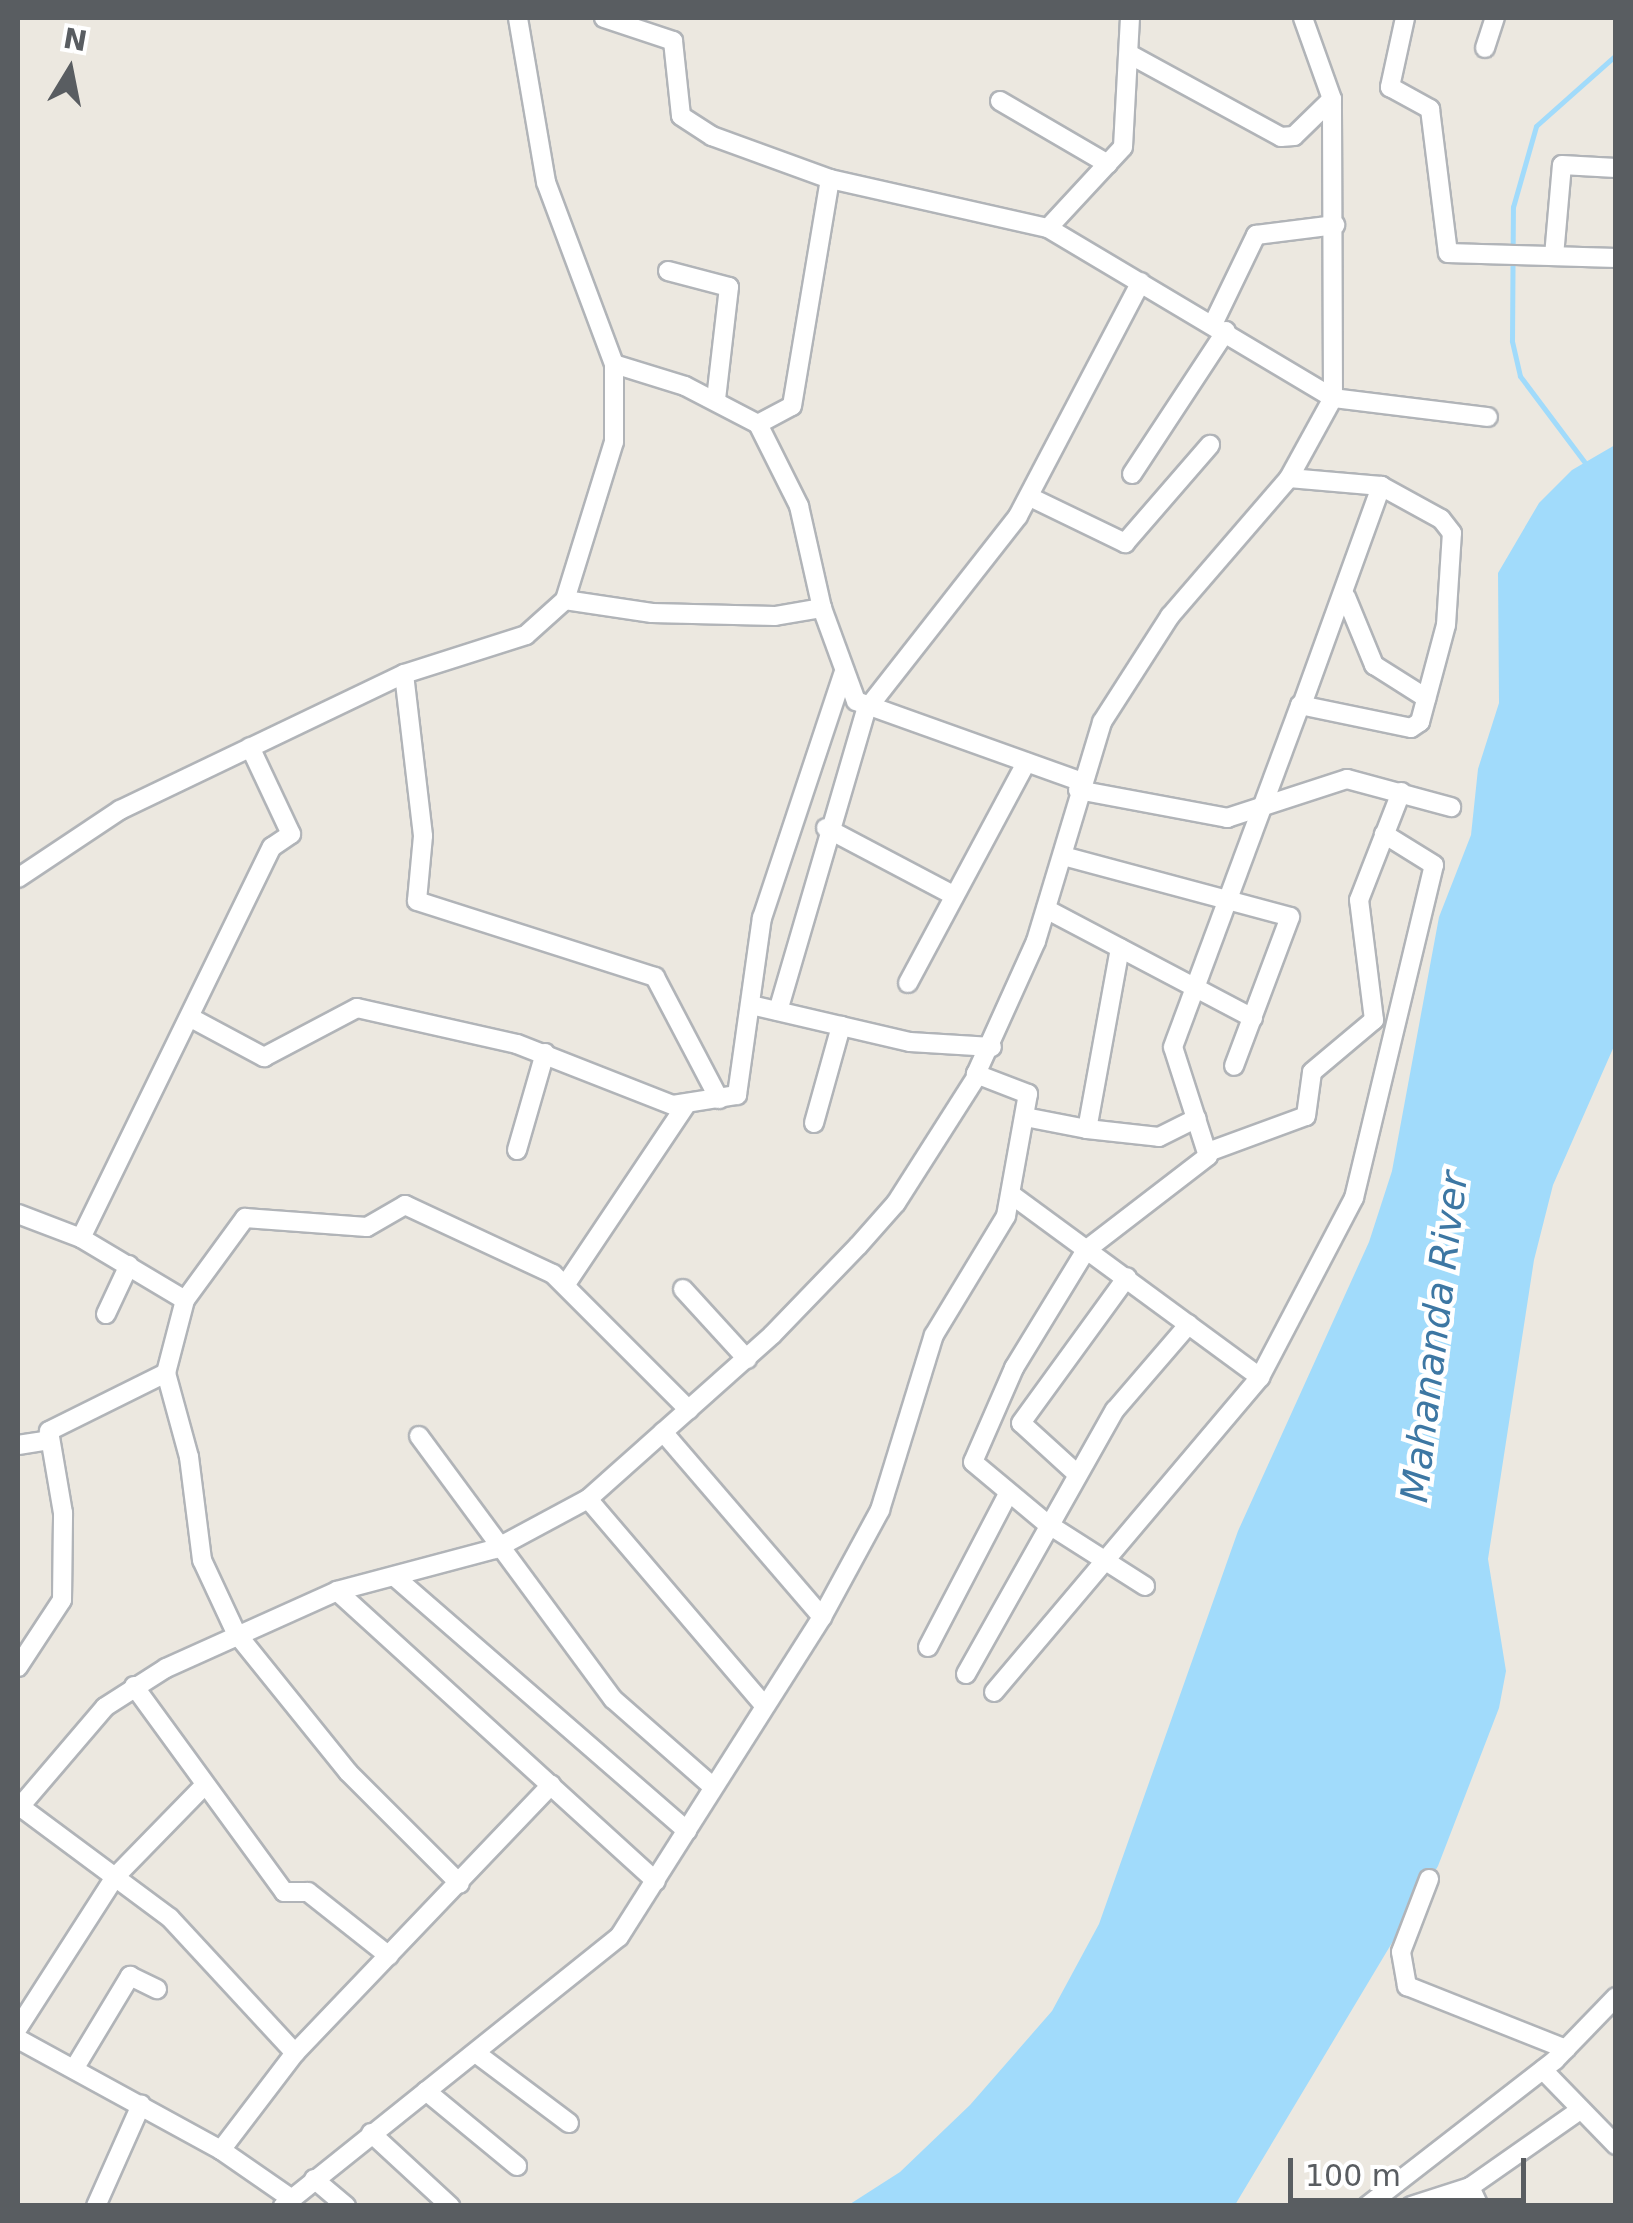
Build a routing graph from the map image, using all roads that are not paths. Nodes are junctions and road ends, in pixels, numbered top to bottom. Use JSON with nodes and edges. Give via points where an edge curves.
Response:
{"nodes":[{"id":1,"x":518,"y":18,"type":"edge"},
{"id":2,"x":604,"y":18,"type":"edge"},
{"id":3,"x":1130,"y":18,"type":"edge"},
{"id":4,"x":1303,"y":18,"type":"edge"},
{"id":5,"x":1405,"y":18,"type":"edge"},
{"id":6,"x":1495,"y":18,"type":"edge"},
{"id":7,"x":1485,"y":48,"type":"dead end"},
{"id":8,"x":1129,"y":54,"type":"junction"},
{"id":9,"x":1332,"y":100,"type":"junction"},
{"id":10,"x":1000,"y":101,"type":"dead end"},
{"id":11,"x":1108,"y":164,"type":"junction"},
{"id":12,"x":1616,"y":168,"type":"edge"},
{"id":13,"x":830,"y":179,"type":"junction"},
{"id":14,"x":1335,"y":225,"type":"junction"},
{"id":15,"x":1048,"y":228,"type":"junction"},
{"id":16,"x":1554,"y":256,"type":"junction"},
{"id":17,"x":1616,"y":258,"type":"edge"},
{"id":18,"x":668,"y":271,"type":"dead end"},
{"id":19,"x":1140,"y":282,"type":"junction"},
{"id":20,"x":1220,"y":327,"type":"junction"},
{"id":21,"x":614,"y":364,"type":"junction"},
{"id":22,"x":1332,"y":398,"type":"junction"},
{"id":23,"x":716,"y":399,"type":"junction"},
{"id":24,"x":1488,"y":418,"type":"dead end"},
{"id":25,"x":758,"y":424,"type":"junction"},
{"id":26,"x":1210,"y":445,"type":"dead end"},
{"id":27,"x":1132,"y":474,"type":"dead end"},
{"id":28,"x":1289,"y":478,"type":"junction"},
{"id":29,"x":1381,"y":486,"type":"junction"},
{"id":30,"x":1030,"y":497,"type":"junction"},
{"id":31,"x":1346,"y":597,"type":"junction"},
{"id":32,"x":565,"y":600,"type":"junction"},
{"id":33,"x":822,"y":608,"type":"junction"},
{"id":34,"x":404,"y":674,"type":"junction"},
{"id":35,"x":843,"y":674,"type":"junction"},
{"id":36,"x":1426,"y":698,"type":"junction"},
{"id":37,"x":1304,"y":702,"type":"junction"},
{"id":38,"x":866,"y":710,"type":"junction"},
{"id":39,"x":250,"y":747,"type":"junction"},
{"id":40,"x":1026,"y":763,"type":"junction"},
{"id":41,"x":1079,"y":786,"type":"junction"},
{"id":42,"x":1401,"y":792,"type":"junction"},
{"id":43,"x":1451,"y":807,"type":"dead end"},
{"id":44,"x":1259,"y":808,"type":"junction"},
{"id":45,"x":826,"y":828,"type":"junction"},
{"id":46,"x":1384,"y":834,"type":"junction"},
{"id":47,"x":1064,"y":856,"type":"junction"},
{"id":48,"x":18,"y":878,"type":"edge"},
{"id":49,"x":950,"y":894,"type":"junction"},
{"id":50,"x":1230,"y":899,"type":"junction"},
{"id":51,"x":1046,"y":909,"type":"junction"},
{"id":52,"x":1120,"y":948,"type":"junction"},
{"id":53,"x":908,"y":983,"type":"dead end"},
{"id":54,"x":1191,"y":992,"type":"junction"},
{"id":55,"x":750,"y":1005,"type":"junction"},
{"id":56,"x":778,"y":1011,"type":"junction"},
{"id":57,"x":1252,"y":1018,"type":"junction"},
{"id":58,"x":193,"y":1019,"type":"junction"},
{"id":59,"x":841,"y":1026,"type":"junction"},
{"id":60,"x":992,"y":1047,"type":"junction"},
{"id":61,"x":545,"y":1054,"type":"junction"},
{"id":62,"x":1234,"y":1066,"type":"dead end"},
{"id":63,"x":977,"y":1076,"type":"junction"},
{"id":64,"x":719,"y":1099,"type":"junction"},
{"id":65,"x":685,"y":1106,"type":"junction"},
{"id":66,"x":1025,"y":1118,"type":"junction"},
{"id":67,"x":1197,"y":1118,"type":"junction"},
{"id":68,"x":814,"y":1124,"type":"dead end"},
{"id":69,"x":1087,"y":1129,"type":"junction"},
{"id":70,"x":517,"y":1150,"type":"dead end"},
{"id":71,"x":1208,"y":1152,"type":"junction"},
{"id":72,"x":1012,"y":1195,"type":"junction"},
{"id":73,"x":18,"y":1214,"type":"edge"},
{"id":74,"x":81,"y":1238,"type":"junction"},
{"id":75,"x":1086,"y":1250,"type":"junction"},
{"id":76,"x":129,"y":1265,"type":"junction"},
{"id":77,"x":1127,"y":1277,"type":"junction"},
{"id":78,"x":566,"y":1284,"type":"junction"},
{"id":79,"x":683,"y":1290,"type":"dead end"},
{"id":80,"x":185,"y":1300,"type":"junction"},
{"id":81,"x":106,"y":1314,"type":"dead end"},
{"id":82,"x":1189,"y":1324,"type":"junction"},
{"id":83,"x":747,"y":1359,"type":"junction"},
{"id":84,"x":166,"y":1373,"type":"junction"},
{"id":85,"x":1260,"y":1378,"type":"junction"},
{"id":86,"x":690,"y":1410,"type":"junction"},
{"id":87,"x":663,"y":1432,"type":"junction"},
{"id":88,"x":419,"y":1436,"type":"dead end"},
{"id":89,"x":48,"y":1440,"type":"junction"},
{"id":90,"x":18,"y":1445,"type":"edge"},
{"id":91,"x":1076,"y":1473,"type":"junction"},
{"id":92,"x":1008,"y":1494,"type":"junction"},
{"id":93,"x":588,"y":1499,"type":"junction"},
{"id":94,"x":1046,"y":1523,"type":"junction"},
{"id":95,"x":495,"y":1549,"type":"junction"},
{"id":96,"x":1102,"y":1558,"type":"junction"},
{"id":97,"x":395,"y":1577,"type":"junction"},
{"id":98,"x":1145,"y":1586,"type":"dead end"},
{"id":99,"x":337,"y":1591,"type":"junction"},
{"id":100,"x":822,"y":1616,"type":"junction"},
{"id":101,"x":236,"y":1633,"type":"junction"},
{"id":102,"x":928,"y":1646,"type":"dead end"},
{"id":103,"x":18,"y":1667,"type":"edge"},
{"id":104,"x":966,"y":1674,"type":"dead end"},
{"id":105,"x":134,"y":1686,"type":"junction"},
{"id":106,"x":994,"y":1692,"type":"dead end"},
{"id":107,"x":765,"y":1706,"type":"junction"},
{"id":108,"x":551,"y":1785,"type":"junction"},
{"id":109,"x":712,"y":1786,"type":"junction"},
{"id":110,"x":202,"y":1788,"type":"junction"},
{"id":111,"x":18,"y":1806,"type":"edge"},
{"id":112,"x":687,"y":1831,"type":"junction"},
{"id":113,"x":115,"y":1877,"type":"junction"},
{"id":114,"x":1429,"y":1879,"type":"dead end"},
{"id":115,"x":656,"y":1881,"type":"junction"},
{"id":116,"x":460,"y":1884,"type":"junction"},
{"id":117,"x":389,"y":1956,"type":"junction"},
{"id":118,"x":157,"y":1989,"type":"dead end"},
{"id":119,"x":1616,"y":1997,"type":"edge"},
{"id":120,"x":18,"y":2028,"type":"edge"},
{"id":121,"x":18,"y":2039,"type":"edge"},
{"id":122,"x":1566,"y":2049,"type":"junction"},
{"id":123,"x":295,"y":2053,"type":"junction"},
{"id":124,"x":477,"y":2054,"type":"junction"},
{"id":125,"x":74,"y":2069,"type":"junction"},
{"id":126,"x":1543,"y":2070,"type":"junction"},
{"id":127,"x":426,"y":2091,"type":"junction"},
{"id":128,"x":141,"y":2104,"type":"junction"},
{"id":129,"x":1577,"y":2112,"type":"junction"},
{"id":130,"x":570,"y":2123,"type":"dead end"},
{"id":131,"x":371,"y":2133,"type":"junction"},
{"id":132,"x":1612,"y":2138,"type":"edge"},
{"id":133,"x":221,"y":2150,"type":"junction"},
{"id":134,"x":518,"y":2166,"type":"dead end"},
{"id":135,"x":314,"y":2179,"type":"junction"},
{"id":136,"x":1470,"y":2187,"type":"junction"},
{"id":137,"x":286,"y":2201,"type":"edge"},
{"id":138,"x":96,"y":2206,"type":"edge"},
{"id":139,"x":346,"y":2206,"type":"edge"},
{"id":140,"x":450,"y":2206,"type":"edge"},
{"id":141,"x":1367,"y":2206,"type":"edge"},
{"id":142,"x":1410,"y":2206,"type":"edge"},
{"id":143,"x":1478,"y":2206,"type":"edge"}],
"edges":[{"from":1,"to":21,"type":"street","via":[[546,182]]},
{"from":2,"to":13,"type":"street","via":[[672,41],[680,60],[679,110],[690,126]]},
{"from":3,"to":8,"type":"street"},
{"from":4,"to":9,"type":"street"},
{"from":5,"to":16,"type":"street","via":[[1390,88],[1430,109],[1448,253]]},
{"from":6,"to":7,"type":"street"},
{"from":8,"to":9,"type":"street","via":[[1281,137],[1294,136]]},
{"from":8,"to":11,"type":"street","via":[[1126,136]]},
{"from":9,"to":14,"type":"street"},
{"from":10,"to":11,"type":"street"},
{"from":11,"to":15,"type":"street"},
{"from":12,"to":16,"type":"street","via":[[1562,166]]},
{"from":13,"to":15,"type":"street"},
{"from":13,"to":25,"type":"street","via":[[792,406]]},
{"from":14,"to":20,"type":"street","via":[[1256,234]]},
{"from":14,"to":22,"type":"street"},
{"from":15,"to":19,"type":"street"},
{"from":16,"to":17,"type":"street"},
{"from":18,"to":23,"type":"street","via":[[729,288]]},
{"from":19,"to":20,"type":"street"},
{"from":19,"to":30,"type":"street"},
{"from":20,"to":22,"type":"street"},
{"from":20,"to":27,"type":"street"},
{"from":21,"to":23,"type":"street"},
{"from":21,"to":32,"type":"street","via":[[614,442]]},
{"from":22,"to":24,"type":"street"},
{"from":22,"to":28,"type":"street"},
{"from":23,"to":25,"type":"street"},
{"from":25,"to":33,"type":"street","via":[[799,506]]},
{"from":26,"to":30,"type":"street","via":[[1126,543]]},
{"from":28,"to":29,"type":"street"},
{"from":28,"to":41,"type":"street","via":[[1137,660]]},
{"from":29,"to":31,"type":"street"},
{"from":29,"to":36,"type":"street","via":[[1441,518],[1452,533],[1446,625]]},
{"from":30,"to":38,"type":"street"},
{"from":31,"to":36,"type":"street","via":[[1374,665]]},
{"from":31,"to":37,"type":"street"},
{"from":32,"to":33,"type":"street","via":[[652,613],[775,616]]},
{"from":32,"to":34,"type":"street","via":[[526,635]]},
{"from":33,"to":35,"type":"street"},
{"from":34,"to":39,"type":"street"},
{"from":34,"to":64,"type":"street","via":[[423,836],[417,901],[652,975]]},
{"from":35,"to":38,"type":"street"},
{"from":35,"to":55,"type":"street","via":[[762,918]]},
{"from":36,"to":37,"type":"street","via":[[1413,728]]},
{"from":37,"to":44,"type":"street"},
{"from":38,"to":40,"type":"street"},
{"from":38,"to":45,"type":"street"},
{"from":39,"to":48,"type":"street","via":[[120,810]]},
{"from":39,"to":58,"type":"street","via":[[291,834],[272,848]]},
{"from":40,"to":41,"type":"street"},
{"from":40,"to":49,"type":"street"},
{"from":41,"to":44,"type":"street","via":[[1221,818]]},
{"from":41,"to":47,"type":"street"},
{"from":42,"to":43,"type":"street"},
{"from":42,"to":44,"type":"street","via":[[1347,778]]},
{"from":42,"to":46,"type":"street"},
{"from":44,"to":50,"type":"street"},
{"from":45,"to":49,"type":"street"},
{"from":45,"to":56,"type":"street"},
{"from":46,"to":71,"type":"street","via":[[1359,900],[1374,1020],[1312,1072],[1306,1116]]},
{"from":46,"to":85,"type":"street","via":[[1434,865],[1396,1042],[1354,1198]]},
{"from":47,"to":50,"type":"street"},
{"from":47,"to":51,"type":"street"},
{"from":49,"to":53,"type":"street"},
{"from":50,"to":54,"type":"street"},
{"from":50,"to":57,"type":"street","via":[[1291,920]]},
{"from":51,"to":52,"type":"street"},
{"from":51,"to":60,"type":"street"},
{"from":52,"to":54,"type":"street"},
{"from":52,"to":69,"type":"street"},
{"from":54,"to":57,"type":"street"},
{"from":54,"to":67,"type":"street","via":[[1171,1056]]},
{"from":55,"to":56,"type":"street"},
{"from":55,"to":64,"type":"street","via":[[744,1086]]},
{"from":56,"to":59,"type":"street"},
{"from":57,"to":62,"type":"street"},
{"from":58,"to":61,"type":"street","via":[[259,1057],[351,1007]]},
{"from":58,"to":74,"type":"street"},
{"from":59,"to":60,"type":"street","via":[[910,1042]]},
{"from":59,"to":68,"type":"street"},
{"from":60,"to":63,"type":"street"},
{"from":61,"to":65,"type":"street"},
{"from":61,"to":70,"type":"street"},
{"from":63,"to":66,"type":"street","via":[[1023,1086]]},
{"from":63,"to":83,"type":"street","via":[[896,1203]]},
{"from":64,"to":65,"type":"street"},
{"from":65,"to":78,"type":"street"},
{"from":66,"to":69,"type":"street"},
{"from":66,"to":72,"type":"street"},
{"from":67,"to":69,"type":"street","via":[[1160,1136]]},
{"from":67,"to":71,"type":"street"},
{"from":71,"to":75,"type":"street"},
{"from":72,"to":75,"type":"street"},
{"from":72,"to":100,"type":"street","via":[[998,1233],[934,1335],[880,1510]]},
{"from":73,"to":74,"type":"street"},
{"from":74,"to":76,"type":"street"},
{"from":75,"to":77,"type":"street"},
{"from":75,"to":92,"type":"street","via":[[1014,1368],[972,1462]]},
{"from":76,"to":80,"type":"street"},
{"from":76,"to":81,"type":"street"},
{"from":77,"to":82,"type":"street"},
{"from":77,"to":91,"type":"street","via":[[1021,1423]]},
{"from":78,"to":80,"type":"street","via":[[405,1205],[367,1227],[245,1218]]},
{"from":78,"to":86,"type":"street"},
{"from":79,"to":83,"type":"street"},
{"from":80,"to":84,"type":"street"},
{"from":82,"to":85,"type":"street"},
{"from":82,"to":91,"type":"street","via":[[1115,1410]]},
{"from":83,"to":86,"type":"street"},
{"from":84,"to":89,"type":"street","via":[[52,1428]]},
{"from":84,"to":101,"type":"street","via":[[189,1457],[202,1560]]},
{"from":85,"to":96,"type":"street"},
{"from":86,"to":87,"type":"street"},
{"from":87,"to":93,"type":"street"},
{"from":87,"to":100,"type":"street"},
{"from":88,"to":95,"type":"street"},
{"from":89,"to":90,"type":"street"},
{"from":89,"to":103,"type":"street","via":[[63,1513],[62,1600]]},
{"from":91,"to":94,"type":"street"},
{"from":92,"to":94,"type":"street"},
{"from":92,"to":102,"type":"street"},
{"from":93,"to":95,"type":"street"},
{"from":93,"to":107,"type":"street"},
{"from":94,"to":96,"type":"street"},
{"from":94,"to":104,"type":"street"},
{"from":95,"to":97,"type":"street"},
{"from":95,"to":109,"type":"street","via":[[613,1699]]},
{"from":96,"to":98,"type":"street"},
{"from":96,"to":106,"type":"street"},
{"from":97,"to":99,"type":"street"},
{"from":97,"to":112,"type":"street"},
{"from":99,"to":101,"type":"street"},
{"from":99,"to":108,"type":"street"},
{"from":100,"to":107,"type":"street"},
{"from":101,"to":105,"type":"street"},
{"from":101,"to":116,"type":"street","via":[[348,1772]]},
{"from":105,"to":110,"type":"street"},
{"from":105,"to":111,"type":"street"},
{"from":107,"to":109,"type":"street"},
{"from":108,"to":115,"type":"street"},
{"from":108,"to":116,"type":"street"},
{"from":109,"to":112,"type":"street"},
{"from":110,"to":113,"type":"street"},
{"from":110,"to":117,"type":"street","via":[[284,1892],[308,1892]]},
{"from":111,"to":113,"type":"street"},
{"from":112,"to":115,"type":"street"},
{"from":113,"to":120,"type":"street"},
{"from":113,"to":123,"type":"street","via":[[177,1924]]},
{"from":114,"to":122,"type":"street","via":[[1401,1952],[1407,1986]]},
{"from":115,"to":124,"type":"street","via":[[618,1937]]},
{"from":116,"to":117,"type":"street"},
{"from":117,"to":123,"type":"street"},
{"from":118,"to":125,"type":"street","via":[[130,1976]]},
{"from":119,"to":122,"type":"street"},
{"from":121,"to":125,"type":"street"},
{"from":122,"to":126,"type":"street"},
{"from":123,"to":133,"type":"street"},
{"from":124,"to":127,"type":"street"},
{"from":124,"to":130,"type":"street"},
{"from":125,"to":128,"type":"street"},
{"from":126,"to":129,"type":"street"},
{"from":126,"to":141,"type":"street","via":[[1423,2155]]},
{"from":127,"to":131,"type":"street"},
{"from":127,"to":134,"type":"street"},
{"from":128,"to":133,"type":"street"},
{"from":128,"to":138,"type":"street"},
{"from":129,"to":132,"type":"street"},
{"from":129,"to":136,"type":"street"},
{"from":131,"to":135,"type":"street"},
{"from":131,"to":140,"type":"street"},
{"from":133,"to":137,"type":"street"},
{"from":135,"to":137,"type":"street"},
{"from":135,"to":139,"type":"street"},
{"from":136,"to":142,"type":"street"},
{"from":136,"to":143,"type":"street"}]}
